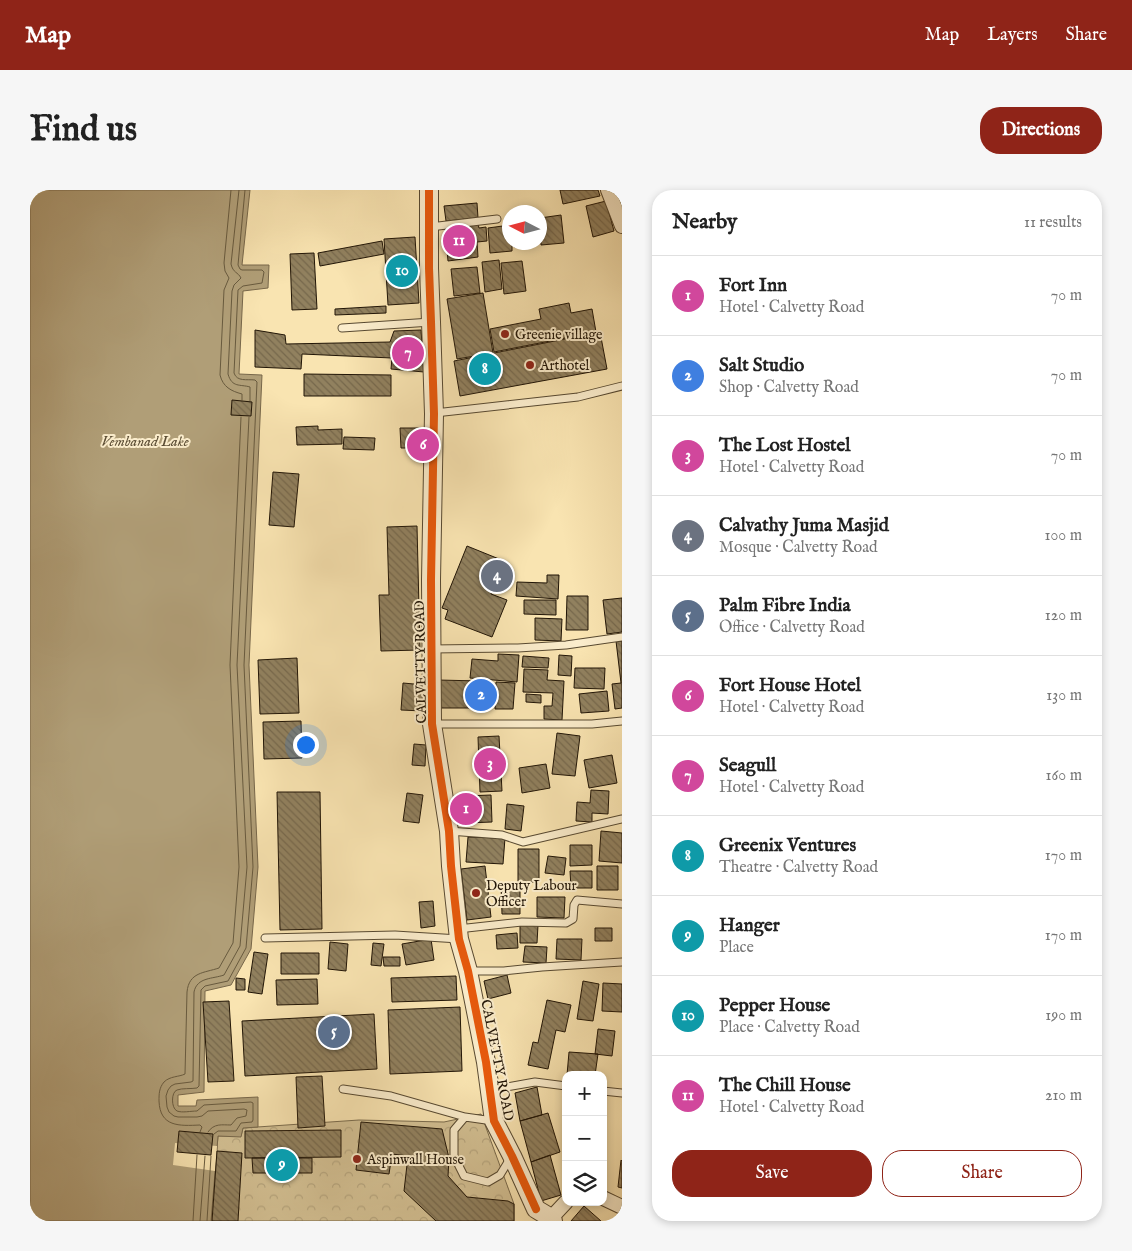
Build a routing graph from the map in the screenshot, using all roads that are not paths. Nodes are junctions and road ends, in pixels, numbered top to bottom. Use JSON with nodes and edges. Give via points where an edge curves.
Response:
{"nodes":[{"id":1,"x":429,"y":190,"type":"edge"},
{"id":2,"x":608,"y":190,"type":"edge"},
{"id":3,"x":497,"y":219,"type":"dead end"},
{"id":4,"x":622,"y":226,"type":"edge"},
{"id":5,"x":429,"y":227,"type":"junction"},
{"id":6,"x":432,"y":322,"type":"junction"},
{"id":7,"x":342,"y":328,"type":"dead end"},
{"id":8,"x":622,"y":386,"type":"edge"},
{"id":9,"x":434,"y":414,"type":"junction"},
{"id":10,"x":622,"y":637,"type":"edge"},
{"id":11,"x":432,"y":649,"type":"junction"},
{"id":12,"x":622,"y":721,"type":"edge"},
{"id":13,"x":432,"y":724,"type":"junction"},
{"id":14,"x":622,"y":819,"type":"edge"},
{"id":15,"x":449,"y":831,"type":"junction"},
{"id":16,"x":622,"y":904,"type":"edge"},
{"id":17,"x":459,"y":934,"type":"junction"},
{"id":18,"x":265,"y":938,"type":"dead end"},
{"id":19,"x":622,"y":962,"type":"edge"},
{"id":20,"x":468,"y":972,"type":"junction"},
{"id":21,"x":562,"y":1085,"type":"edge"},
{"id":22,"x":343,"y":1089,"type":"dead end"},
{"id":23,"x":490,"y":1090,"type":"junction"},
{"id":24,"x":607,"y":1091,"type":"edge"},
{"id":25,"x":622,"y":1093,"type":"edge"},
{"id":26,"x":466,"y":1117,"type":"junction"},
{"id":27,"x":494,"y":1121,"type":"junction"},
{"id":28,"x":512,"y":1156,"type":"junction"},
{"id":29,"x":607,"y":1200,"type":"edge"},
{"id":30,"x":562,"y":1204,"type":"edge"},
{"id":31,"x":622,"y":1207,"type":"edge"},
{"id":32,"x":542,"y":1217,"type":"edge"}],
"edges":[{"from":1,"to":5,"type":"street","name":"CALVETTY ROAD"},
{"from":2,"to":4,"type":"street"},
{"from":3,"to":5,"type":"lane"},
{"from":5,"to":6,"type":"street","name":"CALVETTY ROAD"},
{"from":6,"to":7,"type":"lane"},
{"from":6,"to":9,"type":"street","name":"CALVETTY ROAD"},
{"from":8,"to":9,"type":"lane","via":[[578,397]]},
{"from":9,"to":11,"type":"street","name":"CALVETTY ROAD"},
{"from":10,"to":11,"type":"lane","via":[[566,645]]},
{"from":11,"to":13,"type":"street","name":"CALVETTY ROAD"},
{"from":12,"to":13,"type":"lane","via":[[592,724]]},
{"from":13,"to":15,"type":"street","name":"CALVETTY ROAD"},
{"from":14,"to":15,"type":"lane","via":[[523,842],[502,835]]},
{"from":15,"to":17,"type":"street","name":"CALVETTY ROAD"},
{"from":16,"to":17,"type":"lane","via":[[577,900],[573,919],[566,923],[522,922]]},
{"from":17,"to":18,"type":"lane"},
{"from":17,"to":20,"type":"street","name":"CALVETTY ROAD"},
{"from":19,"to":20,"type":"lane"},
{"from":20,"to":23,"type":"street","name":"CALVETTY ROAD"},
{"from":21,"to":23,"type":"lane","via":[[535,1082]]},
{"from":22,"to":26,"type":"lane","via":[[391,1096]]},
{"from":23,"to":27,"type":"street","name":"CALVETTY ROAD"},
{"from":24,"to":25,"type":"lane"},
{"from":26,"to":27,"type":"lane"},
{"from":26,"to":28,"type":"lane","via":[[454,1130],[454,1156],[464,1176],[488,1182],[500,1174]]},
{"from":27,"to":28,"type":"street","name":"CALVETTY ROAD"},
{"from":28,"to":32,"type":"street","name":"CALVETTY ROAD"},
{"from":29,"to":31,"type":"street"},
{"from":30,"to":32,"type":"street"}]}
